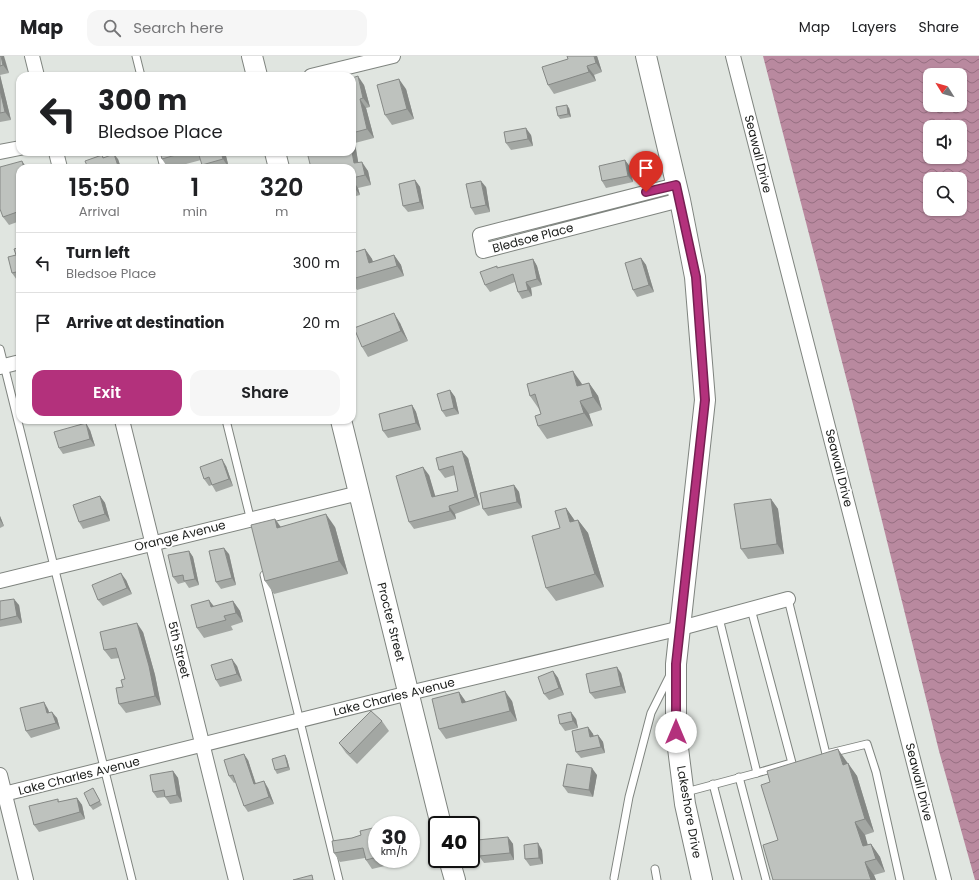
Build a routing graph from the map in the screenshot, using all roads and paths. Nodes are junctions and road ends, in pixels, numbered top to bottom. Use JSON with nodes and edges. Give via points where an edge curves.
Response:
{"nodes":[{"id":1,"x":32,"y":56,"type":"edge"},
{"id":2,"x":136,"y":56,"type":"edge"},
{"id":3,"x":252,"y":56,"type":"edge"},
{"id":4,"x":393,"y":56,"type":"edge"},
{"id":5,"x":646,"y":56,"type":"edge"},
{"id":6,"x":733,"y":56,"type":"edge"},
{"id":7,"x":367,"y":59,"type":"edge"},
{"id":8,"x":36,"y":72,"type":"edge"},
{"id":9,"x":140,"y":72,"type":"edge"},
{"id":10,"x":255,"y":72,"type":"edge"},
{"id":11,"x":324,"y":72,"type":"edge"},
{"id":12,"x":16,"y":149,"type":"edge"},
{"id":13,"x":0,"y":152,"type":"edge"},
{"id":14,"x":678,"y":192,"type":"junction"},
{"id":15,"x":0,"y":349,"type":"edge"},
{"id":16,"x":16,"y":363,"type":"edge"},
{"id":17,"x":2,"y":366,"type":"edge"},
{"id":18,"x":16,"y":420,"type":"edge"},
{"id":19,"x":17,"y":424,"type":"edge"},
{"id":20,"x":123,"y":424,"type":"edge"},
{"id":21,"x":227,"y":424,"type":"edge"},
{"id":22,"x":342,"y":424,"type":"edge"},
{"id":23,"x":359,"y":492,"type":"junction"},
{"id":24,"x":251,"y":523,"type":"junction"},
{"id":25,"x":153,"y":543,"type":"junction"},
{"id":26,"x":262,"y":565,"type":"edge"},
{"id":27,"x":54,"y":568,"type":"junction"},
{"id":28,"x":0,"y":581,"type":"edge"},
{"id":29,"x":788,"y":599,"type":"joint"},
{"id":30,"x":751,"y":609,"type":"junction"},
{"id":31,"x":719,"y":618,"type":"junction"},
{"id":32,"x":681,"y":628,"type":"junction"},
{"id":33,"x":676,"y":664,"type":"junction"},
{"id":34,"x":409,"y":693,"type":"junction"},
{"id":35,"x":300,"y":720,"type":"junction"},
{"id":36,"x":202,"y":745,"type":"junction"},
{"id":37,"x":104,"y":770,"type":"junction"},
{"id":38,"x":757,"y":773,"type":"junction"},
{"id":39,"x":0,"y":775,"type":"edge"},
{"id":40,"x":739,"y":777,"type":"junction"},
{"id":41,"x":714,"y":784,"type":"junction"},
{"id":42,"x":684,"y":793,"type":"junction"},
{"id":43,"x":2,"y":795,"type":"edge"},
{"id":44,"x":439,"y":816,"type":"edge"},
{"id":45,"x":452,"y":868,"type":"edge"},
{"id":46,"x":655,"y":869,"type":"dead end"},
{"id":47,"x":614,"y":878,"type":"dead end"},
{"id":48,"x":26,"y":880,"type":"edge"},
{"id":49,"x":132,"y":880,"type":"edge"},
{"id":50,"x":236,"y":880,"type":"edge"},
{"id":51,"x":339,"y":880,"type":"edge"},
{"id":52,"x":455,"y":880,"type":"edge"},
{"id":53,"x":657,"y":880,"type":"edge"},
{"id":54,"x":702,"y":880,"type":"edge"},
{"id":55,"x":738,"y":880,"type":"edge"},
{"id":56,"x":766,"y":880,"type":"edge"},
{"id":57,"x":900,"y":880,"type":"edge"},
{"id":58,"x":944,"y":880,"type":"edge"}],
"edges":[{"from":1,"to":8,"type":"street"},
{"from":2,"to":9,"type":"lane"},
{"from":3,"to":10,"type":"street"},
{"from":4,"to":7,"type":"street"},
{"from":5,"to":14,"type":"street","name":"Lakeshore Drive"},
{"from":6,"to":58,"type":"street","name":"Seawall Drive"},
{"from":7,"to":11,"type":"street"},
{"from":12,"to":13,"type":"street"},
{"from":14,"to":14,"type":"street","name":"Bledsoe Place","via":[[480,235],[483,251]]},
{"from":14,"to":32,"type":"street","name":"Lakeshore Drive","via":[[696,277],[705,400]]},
{"from":15,"to":17,"type":"lane"},
{"from":16,"to":17,"type":"street"},
{"from":17,"to":18,"type":"lane"},
{"from":19,"to":27,"type":"lane"},
{"from":20,"to":25,"type":"street","name":"5th Street"},
{"from":21,"to":24,"type":"lane"},
{"from":22,"to":23,"type":"street","name":"Procter Street"},
{"from":23,"to":24,"type":"street","name":"Orange Avenue"},
{"from":23,"to":34,"type":"street","name":"Procter Street"},
{"from":24,"to":25,"type":"street","name":"Orange Avenue"},
{"from":25,"to":27,"type":"street","name":"Orange Avenue"},
{"from":25,"to":36,"type":"street","name":"5th Street"},
{"from":26,"to":35,"type":"lane"},
{"from":27,"to":28,"type":"street","name":"Orange Avenue"},
{"from":27,"to":37,"type":"lane"},
{"from":29,"to":30,"type":"street","name":"Lake Charles Avenue"},
{"from":29,"to":57,"type":"lane","via":[[823,755],[867,744],[876,772]]},
{"from":30,"to":31,"type":"street","name":"Lake Charles Avenue"},
{"from":30,"to":38,"type":"lane","via":[[795,762]]},
{"from":31,"to":32,"type":"street","name":"Lake Charles Avenue"},
{"from":31,"to":38,"type":"lane"},
{"from":32,"to":33,"type":"street","name":"Lakeshore Drive"},
{"from":32,"to":34,"type":"street","name":"Lake Charles Avenue"},
{"from":33,"to":42,"type":"street","name":"Lakeshore Drive","via":[[676,732]]},
{"from":33,"to":47,"type":"lane","via":[[651,713],[629,797]]},
{"from":34,"to":35,"type":"street","name":"Lake Charles Avenue"},
{"from":34,"to":44,"type":"street","name":"Procter Street"},
{"from":35,"to":36,"type":"street","name":"Lake Charles Avenue"},
{"from":35,"to":51,"type":"lane"},
{"from":36,"to":37,"type":"street","name":"Lake Charles Avenue"},
{"from":36,"to":50,"type":"street","name":"5th Street"},
{"from":37,"to":43,"type":"street","name":"Lake Charles Avenue"},
{"from":37,"to":49,"type":"lane"},
{"from":38,"to":40,"type":"lane"},
{"from":39,"to":43,"type":"street"},
{"from":40,"to":41,"type":"lane"},
{"from":40,"to":56,"type":"lane"},
{"from":41,"to":42,"type":"lane"},
{"from":41,"to":55,"type":"lane"},
{"from":42,"to":54,"type":"street","name":"Lakeshore Drive"},
{"from":43,"to":48,"type":"street"},
{"from":45,"to":52,"type":"street"},
{"from":46,"to":53,"type":"lane"}]}
